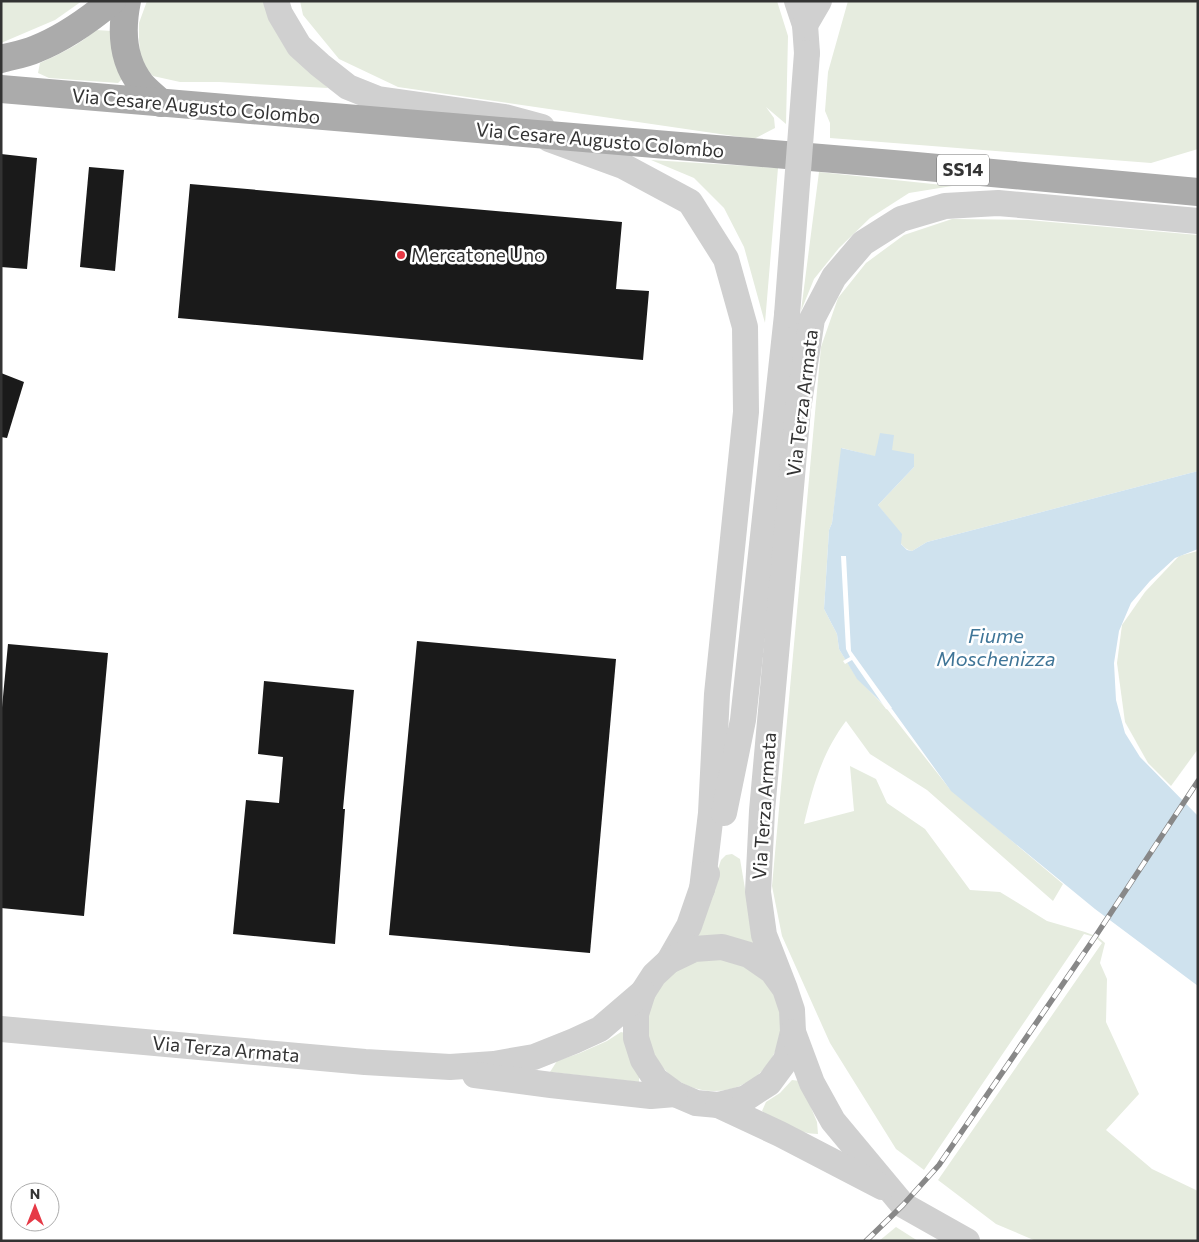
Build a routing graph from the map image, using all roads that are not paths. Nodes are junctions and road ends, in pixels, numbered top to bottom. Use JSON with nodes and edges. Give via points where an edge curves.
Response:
{"nodes":[{"id":1,"x":112,"y":1,"type":"edge"},
{"id":2,"x":127,"y":1,"type":"edge"},
{"id":3,"x":276,"y":1,"type":"edge"},
{"id":4,"x":820,"y":1,"type":"edge"},
{"id":5,"x":801,"y":13,"type":"edge"},
{"id":6,"x":1,"y":59,"type":"edge"},
{"id":7,"x":1,"y":89,"type":"edge"},
{"id":8,"x":161,"y":103,"type":"junction"},
{"id":9,"x":537,"y":135,"type":"junction"},
{"id":10,"x":583,"y":139,"type":"junction"},
{"id":11,"x":1198,"y":174,"type":"edge"},
{"id":12,"x":1157,"y":188,"type":"junction"},
{"id":13,"x":1198,"y":192,"type":"edge"},
{"id":14,"x":1198,"y":221,"type":"edge"},
{"id":15,"x":743,"y":720,"type":"junction"},
{"id":16,"x":702,"y":889,"type":"junction"},
{"id":17,"x":758,"y":892,"type":"junction"},
{"id":18,"x":669,"y":961,"type":"junction"},
{"id":19,"x":785,"y":989,"type":"junction"},
{"id":20,"x":643,"y":992,"type":"junction"},
{"id":21,"x":1,"y":1029,"type":"edge"},
{"id":22,"x":793,"y":1032,"type":"junction"},
{"id":23,"x":450,"y":1067,"type":"junction"},
{"id":24,"x":675,"y":1094,"type":"junction"},
{"id":25,"x":718,"y":1105,"type":"junction"},
{"id":26,"x":896,"y":1195,"type":"junction"},
{"id":27,"x":967,"y":1241,"type":"edge"}],
"edges":[{"from":1,"to":6,"type":"main road","via":[[62,36],[35,50]]},
{"from":2,"to":8,"type":"main road","via":[[124,43],[128,60],[141,83]]},
{"from":3,"to":10,"type":"street","via":[[299,46],[348,86],[378,99],[505,117]]},
{"from":4,"to":5,"type":"street","name":"Via Terza Armata"},
{"from":5,"to":15,"type":"street","name":"Via Terza Armata","bridge":true,"via":[[807,53],[787,315]]},
{"from":7,"to":8,"type":"main road","name":"Via Cesare Augusto Colombo"},
{"from":8,"to":9,"type":"main road","name":"Via Cesare Augusto Colombo"},
{"from":9,"to":10,"type":"main road","name":"Via Cesare Augusto Colombo"},
{"from":9,"to":16,"type":"street","name":"Via Terza Armata","via":[[623,166],[690,202],[726,258],[745,327],[746,412],[718,685],[711,813]]},
{"from":10,"to":12,"type":"main road","name":"Via Cesare Augusto Colombo","number":"SS14"},
{"from":11,"to":12,"type":"main road"},
{"from":12,"to":13,"type":"main road","name":"Via Cesare Augusto Colombo","number":"SS14"},
{"from":14,"to":17,"type":"street","name":"Via Terza Armata","via":[[998,203],[945,206],[900,219],[863,243],[834,277],[812,319],[798,409]]},
{"from":15,"to":16,"type":"street","name":"Via Terza Armata","via":[[721,830]]},
{"from":15,"to":17,"type":"street","name":"Via Terza Armata","via":[[748,810]]},
{"from":16,"to":18,"type":"street","name":"Via Terza Armata","via":[[689,926]]},
{"from":17,"to":19,"type":"street","name":"Via Terza Armata","via":[[764,935]]},
{"from":18,"to":19,"type":"street","name":"Via Terza Armata","via":[[694,949],[722,947],[749,954],[772,971]]},
{"from":18,"to":20,"type":"street","name":"Via Terza Armata","via":[[654,974]]},
{"from":19,"to":22,"type":"street","name":"Via Terza Armata","via":[[792,1010]]},
{"from":20,"to":23,"type":"street","name":"Via Terza Armata","via":[[600,1029],[534,1057]]},
{"from":20,"to":24,"type":"street","name":"Via Terza Armata","via":[[636,1014],[636,1038],[643,1060],[656,1080]]},
{"from":21,"to":23,"type":"street","name":"Via Terza Armata"},
{"from":22,"to":25,"type":"street","name":"Via Terza Armata","via":[[786,1060],[769,1083],[746,1098]]},
{"from":22,"to":26,"type":"street","via":[[812,1083],[833,1121]]},
{"from":23,"to":24,"type":"street","name":"Via Terza Armata","via":[[478,1076],[551,1085],[651,1096]]},
{"from":24,"to":25,"type":"street","name":"Via Terza Armata","via":[[696,1102]]},
{"from":25,"to":26,"type":"street"},
{"from":26,"to":27,"type":"street","via":[[903,1205]]}]}
